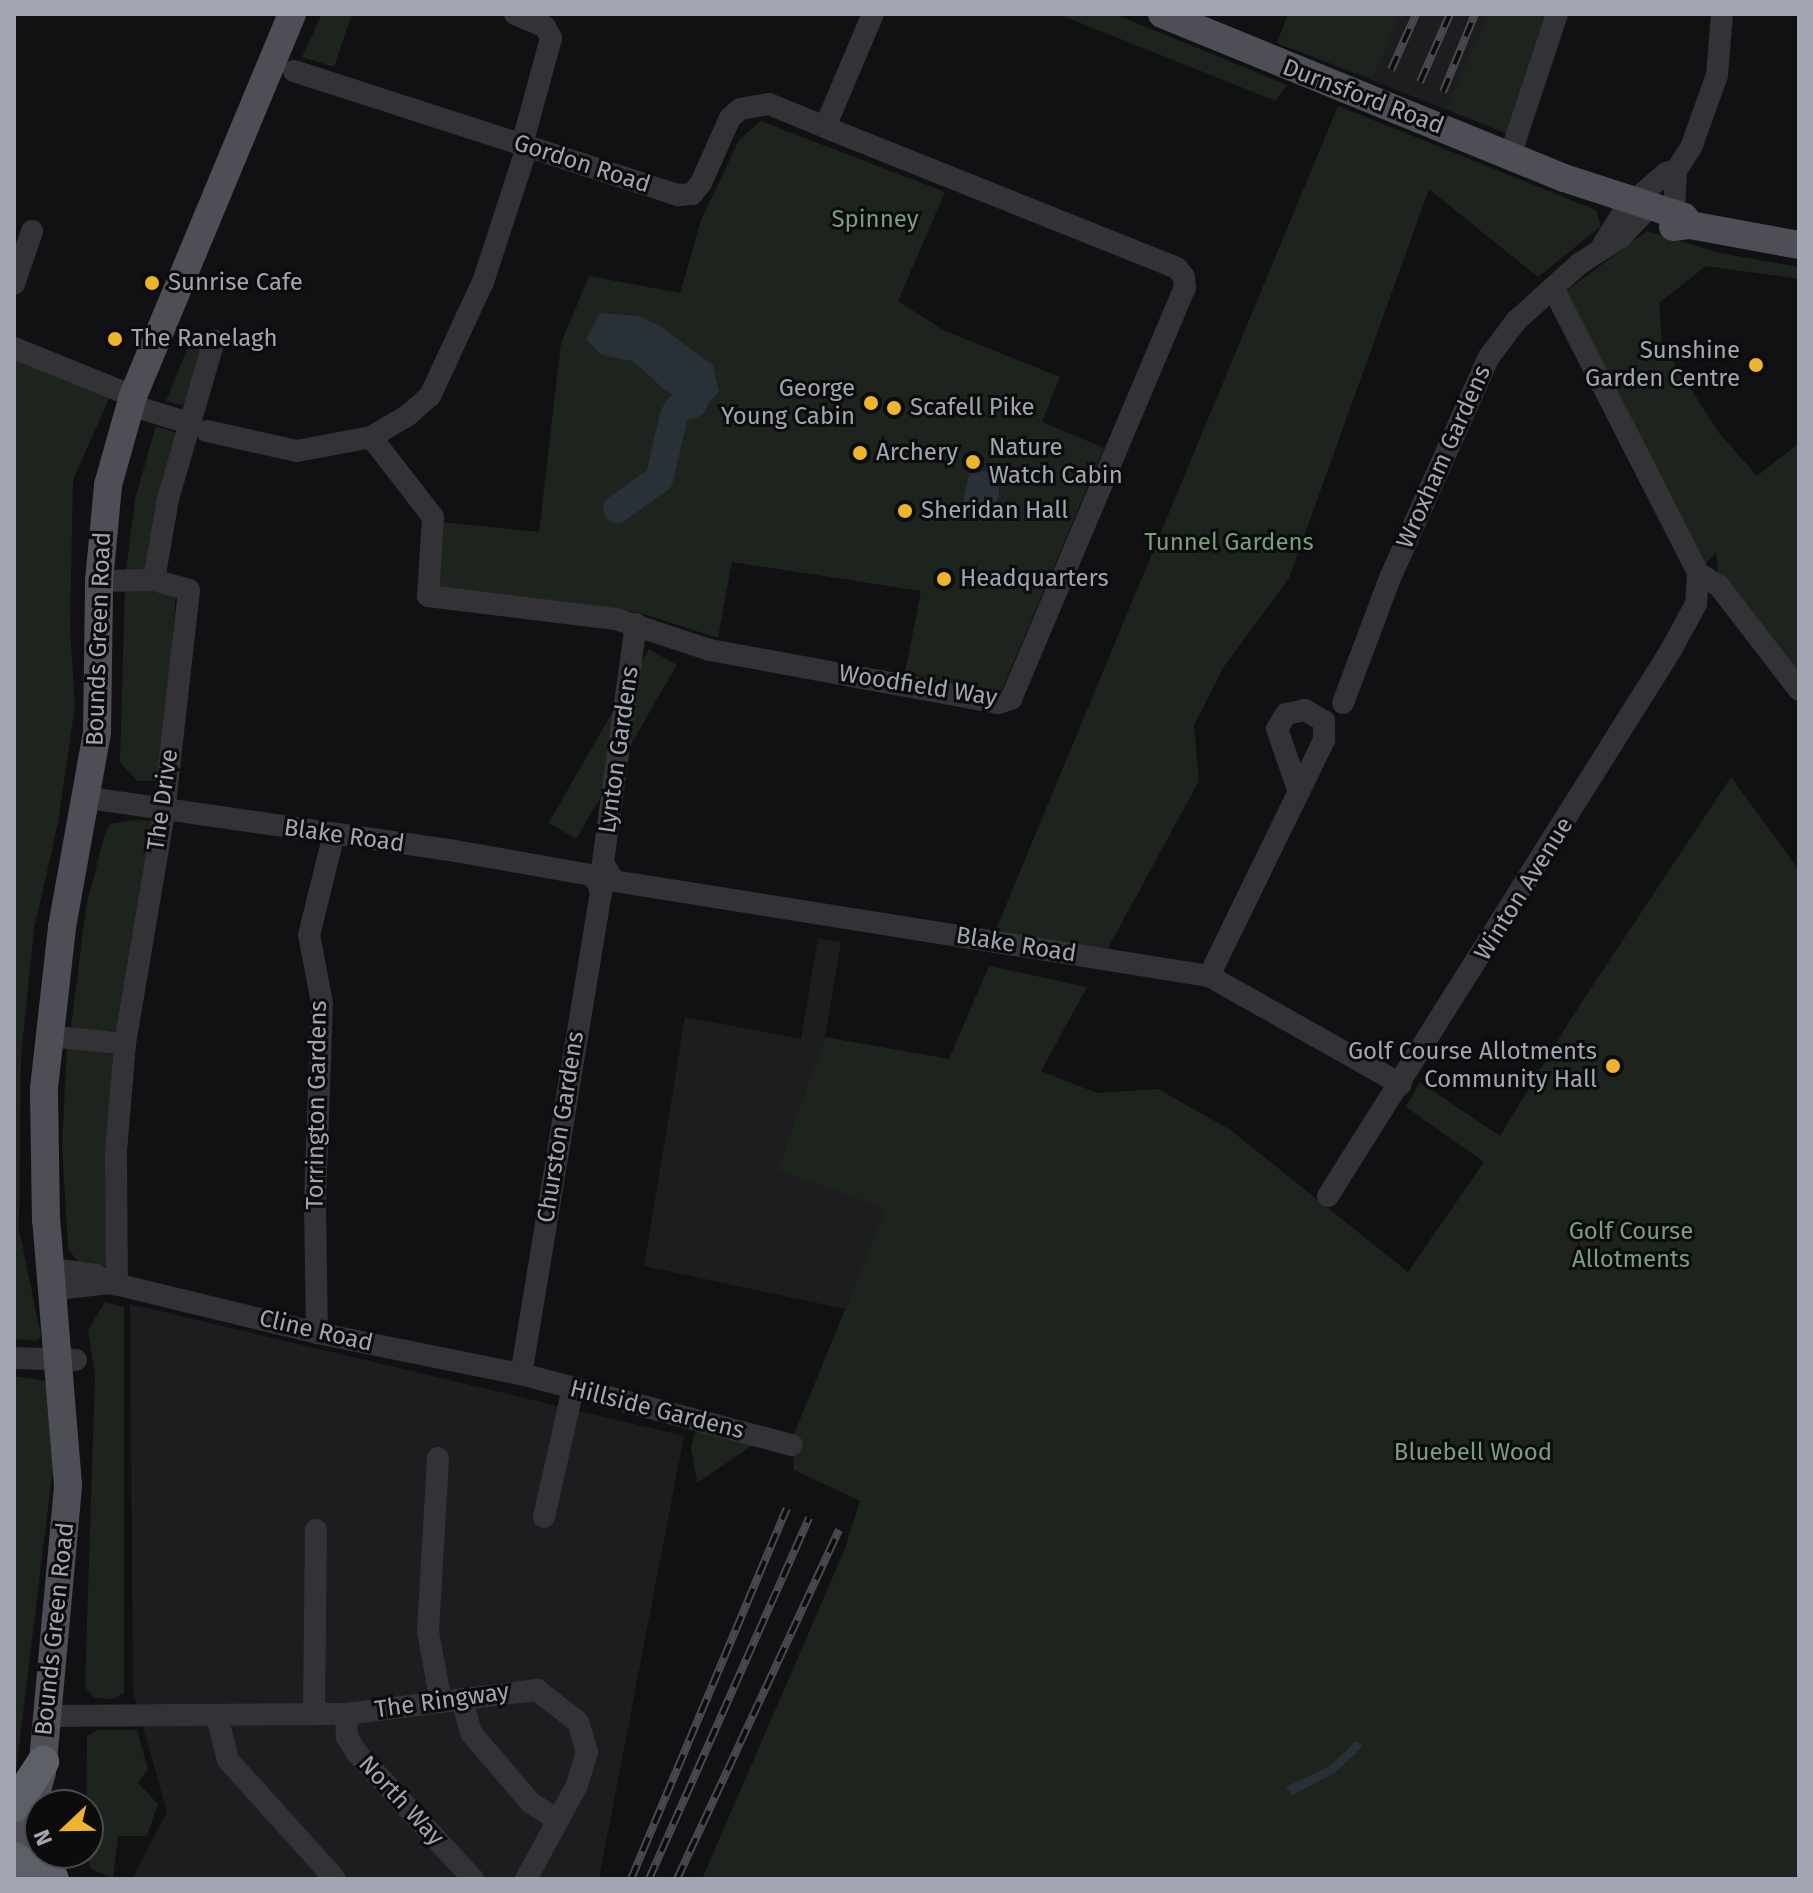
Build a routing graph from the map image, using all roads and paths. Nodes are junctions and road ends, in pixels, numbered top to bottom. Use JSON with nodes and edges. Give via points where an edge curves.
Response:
{"nodes":[{"id":1,"x":292,"y":14,"type":"edge"},
{"id":2,"x":515,"y":14,"type":"edge"},
{"id":3,"x":873,"y":14,"type":"edge"},
{"id":4,"x":1162,"y":14,"type":"edge"},
{"id":5,"x":1557,"y":14,"type":"edge"},
{"id":6,"x":1722,"y":14,"type":"edge"},
{"id":7,"x":294,"y":71,"type":"dead end"},
{"id":8,"x":825,"y":127,"type":"junction"},
{"id":9,"x":524,"y":146,"type":"junction"},
{"id":10,"x":1510,"y":156,"type":"junction"},
{"id":11,"x":1676,"y":171,"type":"junction"},
{"id":12,"x":1653,"y":212,"type":"junction"},
{"id":13,"x":32,"y":231,"type":"dead end"},
{"id":14,"x":1799,"y":245,"type":"edge"},
{"id":15,"x":14,"y":284,"type":"edge"},
{"id":16,"x":1553,"y":288,"type":"junction"},
{"id":17,"x":214,"y":341,"type":"dead end"},
{"id":18,"x":14,"y":348,"type":"edge"},
{"id":19,"x":132,"y":401,"type":"junction"},
{"id":20,"x":198,"y":427,"type":"junction"},
{"id":21,"x":371,"y":437,"type":"junction"},
{"id":22,"x":1698,"y":573,"type":"junction"},
{"id":23,"x":154,"y":580,"type":"junction"},
{"id":24,"x":99,"y":581,"type":"junction"},
{"id":25,"x":636,"y":624,"type":"junction"},
{"id":26,"x":1799,"y":690,"type":"edge"},
{"id":27,"x":1343,"y":703,"type":"dead end"},
{"id":28,"x":1299,"y":792,"type":"dead end"},
{"id":29,"x":89,"y":798,"type":"junction"},
{"id":30,"x":164,"y":813,"type":"junction"},
{"id":31,"x":334,"y":834,"type":"junction"},
{"id":32,"x":602,"y":878,"type":"junction"},
{"id":33,"x":1209,"y":976,"type":"junction"},
{"id":34,"x":49,"y":1036,"type":"junction"},
{"id":35,"x":125,"y":1044,"type":"junction"},
{"id":36,"x":1401,"y":1084,"type":"junction"},
{"id":37,"x":1328,"y":1196,"type":"dead end"},
{"id":38,"x":55,"y":1284,"type":"junction"},
{"id":39,"x":114,"y":1284,"type":"junction"},
{"id":40,"x":317,"y":1333,"type":"junction"},
{"id":41,"x":14,"y":1358,"type":"edge"},
{"id":42,"x":67,"y":1360,"type":"junction"},
{"id":43,"x":521,"y":1374,"type":"junction"},
{"id":44,"x":573,"y":1388,"type":"junction"},
{"id":45,"x":792,"y":1445,"type":"dead end"},
{"id":46,"x":438,"y":1458,"type":"dead end"},
{"id":47,"x":544,"y":1517,"type":"dead end"},
{"id":48,"x":316,"y":1530,"type":"dead end"},
{"id":49,"x":451,"y":1700,"type":"junction"},
{"id":50,"x":314,"y":1714,"type":"junction"},
{"id":51,"x":346,"y":1714,"type":"junction"},
{"id":52,"x":46,"y":1716,"type":"junction"},
{"id":53,"x":217,"y":1716,"type":"junction"},
{"id":54,"x":42,"y":1767,"type":"junction"},
{"id":55,"x":48,"y":1789,"type":"edge"},
{"id":56,"x":14,"y":1806,"type":"edge"},
{"id":57,"x":558,"y":1820,"type":"junction"},
{"id":58,"x":38,"y":1871,"type":"edge"},
{"id":59,"x":335,"y":1879,"type":"edge"},
{"id":60,"x":473,"y":1879,"type":"edge"},
{"id":61,"x":526,"y":1879,"type":"edge"}],
"edges":[{"from":1,"to":19,"type":"main road","name":"Bounds Green Road"},
{"from":2,"to":9,"type":"street","via":[[545,27],[551,38]]},
{"from":3,"to":8,"type":"street"},
{"from":4,"to":10,"type":"main road","name":"Durnsford Road"},
{"from":5,"to":10,"type":"street"},
{"from":6,"to":11,"type":"street","via":[[1717,75],[1692,145]]},
{"from":7,"to":9,"type":"street","name":"Gordon Road"},
{"from":8,"to":9,"type":"street","name":"Gordon Road","via":[[769,104],[740,109],[730,118],[692,194],[679,195]]},
{"from":8,"to":25,"type":"street","name":"Woodfield Way","via":[[1177,268],[1185,288],[1011,699],[998,703],[710,650]]},
{"from":9,"to":21,"type":"street","via":[[483,282],[430,396]]},
{"from":10,"to":12,"type":"main road","name":"Durnsford Road","via":[[1564,178],[1569,186]]},
{"from":11,"to":12,"type":"street"},
{"from":11,"to":12,"type":"street","name":"Wroxham Gardens","via":[[1666,173]]},
{"from":12,"to":14,"type":"main road","name":"Durnsford Road"},
{"from":12,"to":16,"type":"street","name":"Wroxham Gardens"},
{"from":13,"to":15,"type":"street"},
{"from":16,"to":22,"type":"street"},
{"from":16,"to":27,"type":"street","name":"Wroxham Gardens","via":[[1516,321],[1489,357],[1390,578]]},
{"from":17,"to":20,"type":"street"},
{"from":18,"to":19,"type":"street"},
{"from":19,"to":20,"type":"street"},
{"from":19,"to":24,"type":"main road","name":"Bounds Green Road","via":[[108,485]]},
{"from":20,"to":21,"type":"street","via":[[297,451]]},
{"from":20,"to":23,"type":"street","via":[[168,499]]},
{"from":21,"to":25,"type":"street","name":"Woodfield Way","via":[[433,517],[428,596]]},
{"from":22,"to":26,"type":"street","via":[[1719,586]]},
{"from":22,"to":36,"type":"street","name":"Winton Avenue","via":[[1696,604],[1671,650]]},
{"from":23,"to":24,"type":"street","name":"The Drive"},
{"from":23,"to":30,"type":"street","name":"The Drive","via":[[189,590]]},
{"from":24,"to":29,"type":"main road","name":"Bounds Green Road","via":[[97,733]]},
{"from":25,"to":32,"type":"street","name":"Lynton Gardens"},
{"from":28,"to":33,"type":"street"},
{"from":29,"to":30,"type":"street","name":"Blake Road"},
{"from":29,"to":34,"type":"main road","name":"Bounds Green Road","via":[[62,927]]},
{"from":30,"to":31,"type":"street","name":"Blake Road"},
{"from":30,"to":35,"type":"street","name":"The Drive"},
{"from":31,"to":32,"type":"street","name":"Blake Road"},
{"from":31,"to":40,"type":"street","name":"Torrington Gardens","via":[[309,935],[322,1003]]},
{"from":32,"to":33,"type":"street","name":"Blake Road"},
{"from":32,"to":43,"type":"street","name":"Churston Gardens"},
{"from":33,"to":36,"type":"street","name":"Blake Road"},
{"from":34,"to":35,"type":"street"},
{"from":34,"to":38,"type":"main road","name":"Bounds Green Road","via":[[44,1150]]},
{"from":35,"to":39,"type":"street","name":"The Drive","via":[[116,1151]]},
{"from":36,"to":37,"type":"street","name":"Winton Avenue"},
{"from":38,"to":39,"type":"street","name":"Cline Road","via":[[96,1275]]},
{"from":38,"to":42,"type":"main road","name":"Bounds Green Road","via":[[68,1311]]},
{"from":39,"to":40,"type":"street","name":"Cline Road"},
{"from":40,"to":43,"type":"street","name":"Cline Road"},
{"from":41,"to":42,"type":"street"},
{"from":42,"to":52,"type":"main road","name":"Bounds Green Road","via":[[80,1444],[68,1485]]},
{"from":43,"to":44,"type":"street","name":"Hillside Gardens"},
{"from":44,"to":45,"type":"street","name":"Hillside Gardens"},
{"from":44,"to":47,"type":"street"},
{"from":46,"to":49,"type":"street","via":[[428,1632]]},
{"from":48,"to":50,"type":"street"},
{"from":49,"to":51,"type":"street","name":"The Ringway"},
{"from":49,"to":57,"type":"street","via":[[471,1733],[531,1803]]},
{"from":49,"to":57,"type":"street","name":"The Ringway","via":[[532,1689],[578,1722],[586,1737],[585,1762]]},
{"from":50,"to":51,"type":"street","name":"The Ringway"},
{"from":50,"to":53,"type":"street","name":"The Ringway"},
{"from":51,"to":60,"type":"street","name":"North Way","via":[[347,1737],[356,1752]]},
{"from":52,"to":53,"type":"street","name":"The Ringway"},
{"from":52,"to":54,"type":"main road","name":"Bounds Green Road"},
{"from":53,"to":59,"type":"street","via":[[228,1760]]},
{"from":54,"to":55,"type":"main road","name":"Bounds Green Road"},
{"from":54,"to":56,"type":"highway"},
{"from":54,"to":58,"type":"main road","name":"Bounds Green Road"},
{"from":57,"to":61,"type":"street","name":"The Ringway"}]}
